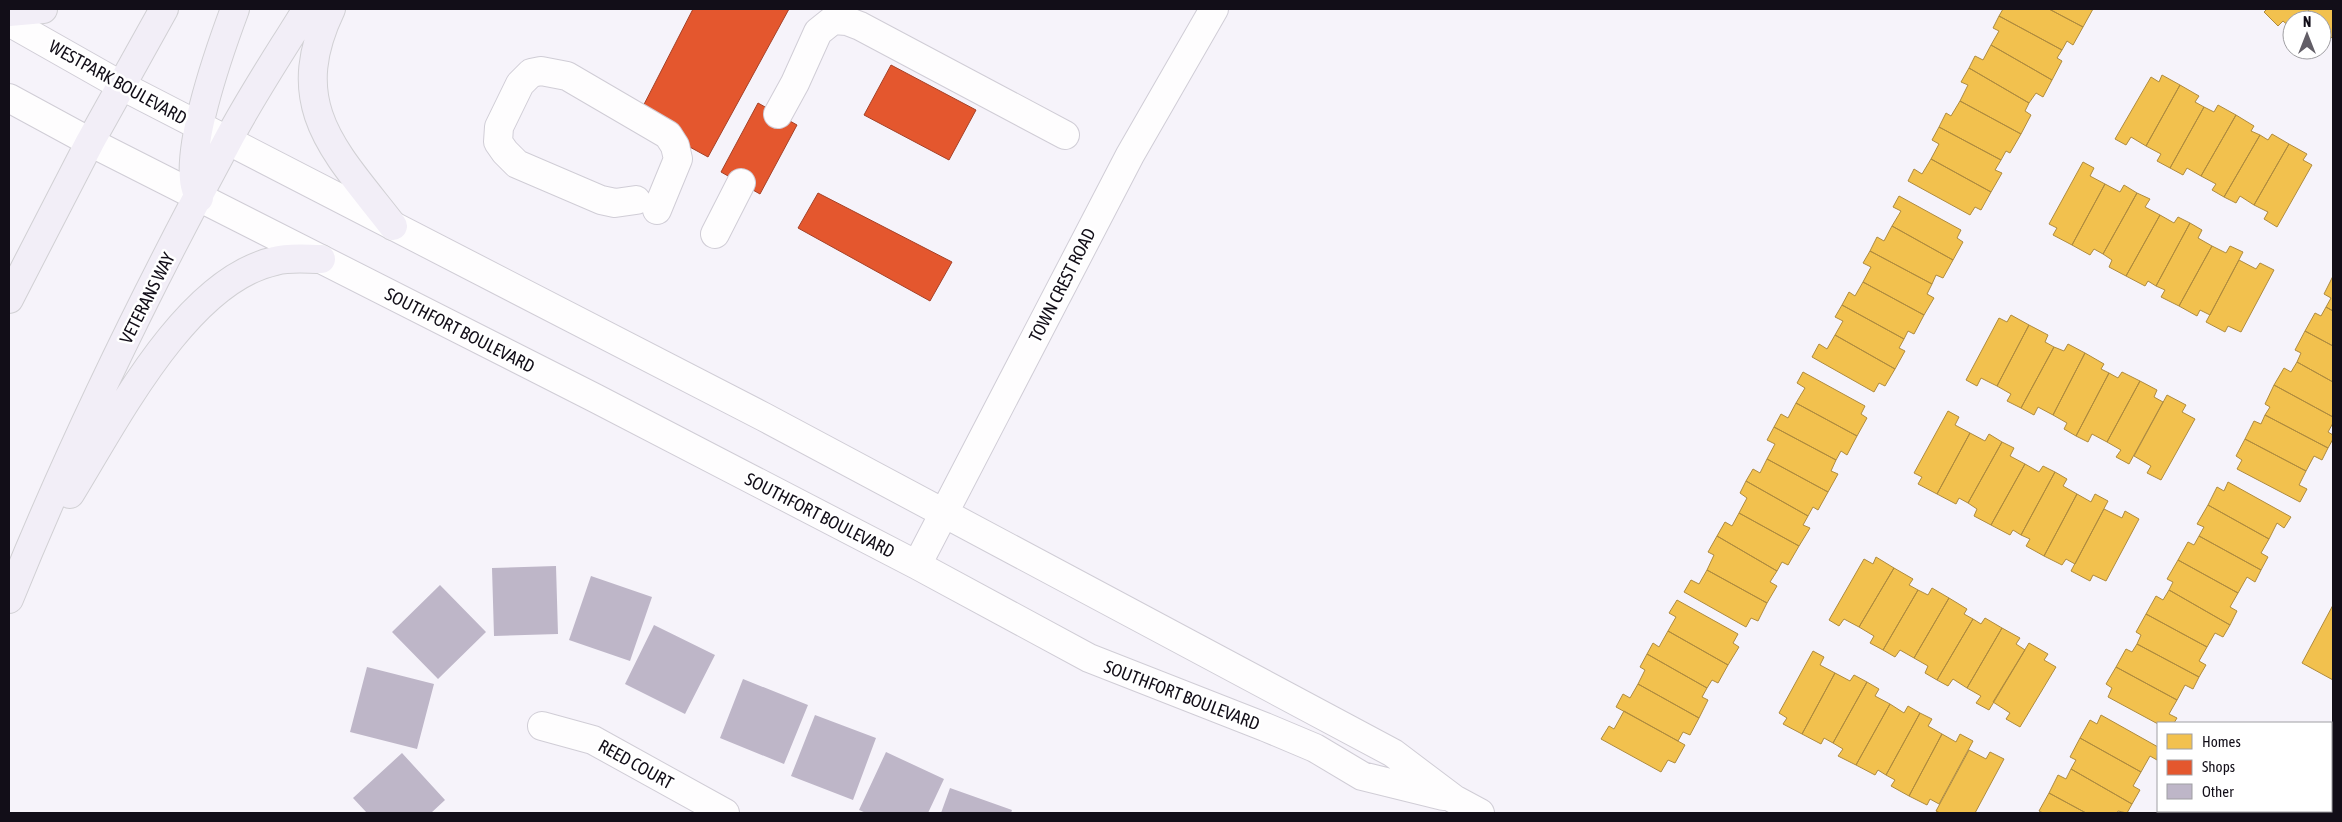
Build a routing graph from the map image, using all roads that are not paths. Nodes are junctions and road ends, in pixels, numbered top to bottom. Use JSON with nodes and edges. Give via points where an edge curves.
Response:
{"nodes":[{"id":1,"x":44,"y":9,"type":"edge"},
{"id":2,"x":164,"y":9,"type":"edge"},
{"id":3,"x":235,"y":9,"type":"edge"},
{"id":4,"x":307,"y":9,"type":"edge"},
{"id":5,"x":331,"y":9,"type":"edge"},
{"id":6,"x":1214,"y":9,"type":"edge"},
{"id":7,"x":9,"y":12,"type":"edge"},
{"id":8,"x":9,"y":22,"type":"edge"},
{"id":9,"x":122,"y":86,"type":"junction"},
{"id":10,"x":9,"y":98,"type":"edge"},
{"id":11,"x":778,"y":114,"type":"dead end"},
{"id":12,"x":200,"y":127,"type":"junction"},
{"id":13,"x":1065,"y":135,"type":"dead end"},
{"id":14,"x":228,"y":140,"type":"junction"},
{"id":15,"x":90,"y":142,"type":"junction"},
{"id":16,"x":741,"y":183,"type":"dead end"},
{"id":17,"x":199,"y":198,"type":"junction"},
{"id":18,"x":647,"y":205,"type":"joint"},
{"id":19,"x":393,"y":226,"type":"junction"},
{"id":20,"x":716,"y":234,"type":"dead end"},
{"id":21,"x":321,"y":259,"type":"junction"},
{"id":22,"x":9,"y":299,"type":"edge"},
{"id":23,"x":944,"y":513,"type":"junction"},
{"id":24,"x":916,"y":565,"type":"junction"},
{"id":25,"x":13,"y":589,"type":"edge"},
{"id":26,"x":542,"y":726,"type":"dead end"},
{"id":27,"x":1454,"y":799,"type":"junction"},
{"id":28,"x":725,"y":813,"type":"edge"},
{"id":29,"x":1480,"y":813,"type":"edge"}],
"edges":[{"from":1,"to":7,"type":"main road"},
{"from":2,"to":9,"type":"main road"},
{"from":3,"to":12,"type":"main road"},
{"from":4,"to":14,"type":"main road","name":"VETERANS WAY"},
{"from":5,"to":19,"type":"main road","via":[[318,39],[311,80],[320,123],[336,152]]},
{"from":6,"to":23,"type":"street","name":"TOWN CREST ROAD","via":[[1130,155]]},
{"from":8,"to":9,"type":"street","name":"WESTPARK BOULEVARD"},
{"from":9,"to":12,"type":"street","name":"WESTPARK BOULEVARD"},
{"from":9,"to":15,"type":"main road"},
{"from":10,"to":15,"type":"street"},
{"from":11,"to":13,"type":"street","via":[[816,35],[825,25],[839,20],[860,26]]},
{"from":12,"to":14,"type":"street","name":"WESTPARK BOULEVARD"},
{"from":12,"to":17,"type":"main road","via":[[194,162],[194,181]]},
{"from":14,"to":17,"type":"main road","name":"VETERANS WAY"},
{"from":14,"to":19,"type":"street","name":"SOUTHFORT BOULEVARD"},
{"from":15,"to":17,"type":"street"},
{"from":15,"to":22,"type":"main road"},
{"from":16,"to":20,"type":"street"},
{"from":17,"to":21,"type":"street","name":"SOUTHFORT BOULEVARD"},
{"from":17,"to":25,"type":"main road","name":"VETERANS WAY","via":[[121,350]]},
{"from":18,"to":18,"type":"street","via":[[601,200],[517,164],[505,152],[498,142],[498,127],[520,84],[531,73],[541,71],[567,76],[668,135],[678,159]]},
{"from":19,"to":23,"type":"street","name":"SOUTHFORT BOULEVARD"},
{"from":21,"to":24,"type":"street","name":"SOUTHFORT BOULEVARD"},
{"from":21,"to":25,"type":"main road","via":[[276,260],[257,266],[230,280],[195,310],[149,366]]},
{"from":23,"to":24,"type":"street","name":"TOWN CREST ROAD"},
{"from":23,"to":27,"type":"street","name":"SOUTHFORT BOULEVARD","via":[[1393,753]]},
{"from":24,"to":27,"type":"street","name":"SOUTHFORT BOULEVARD","via":[[1097,662],[1274,730],[1315,748],[1362,776]]},
{"from":26,"to":28,"type":"street","name":"REED COURT","via":[[593,740]]},
{"from":27,"to":29,"type":"street","name":"SOUTHFORT BOULEVARD"}]}
